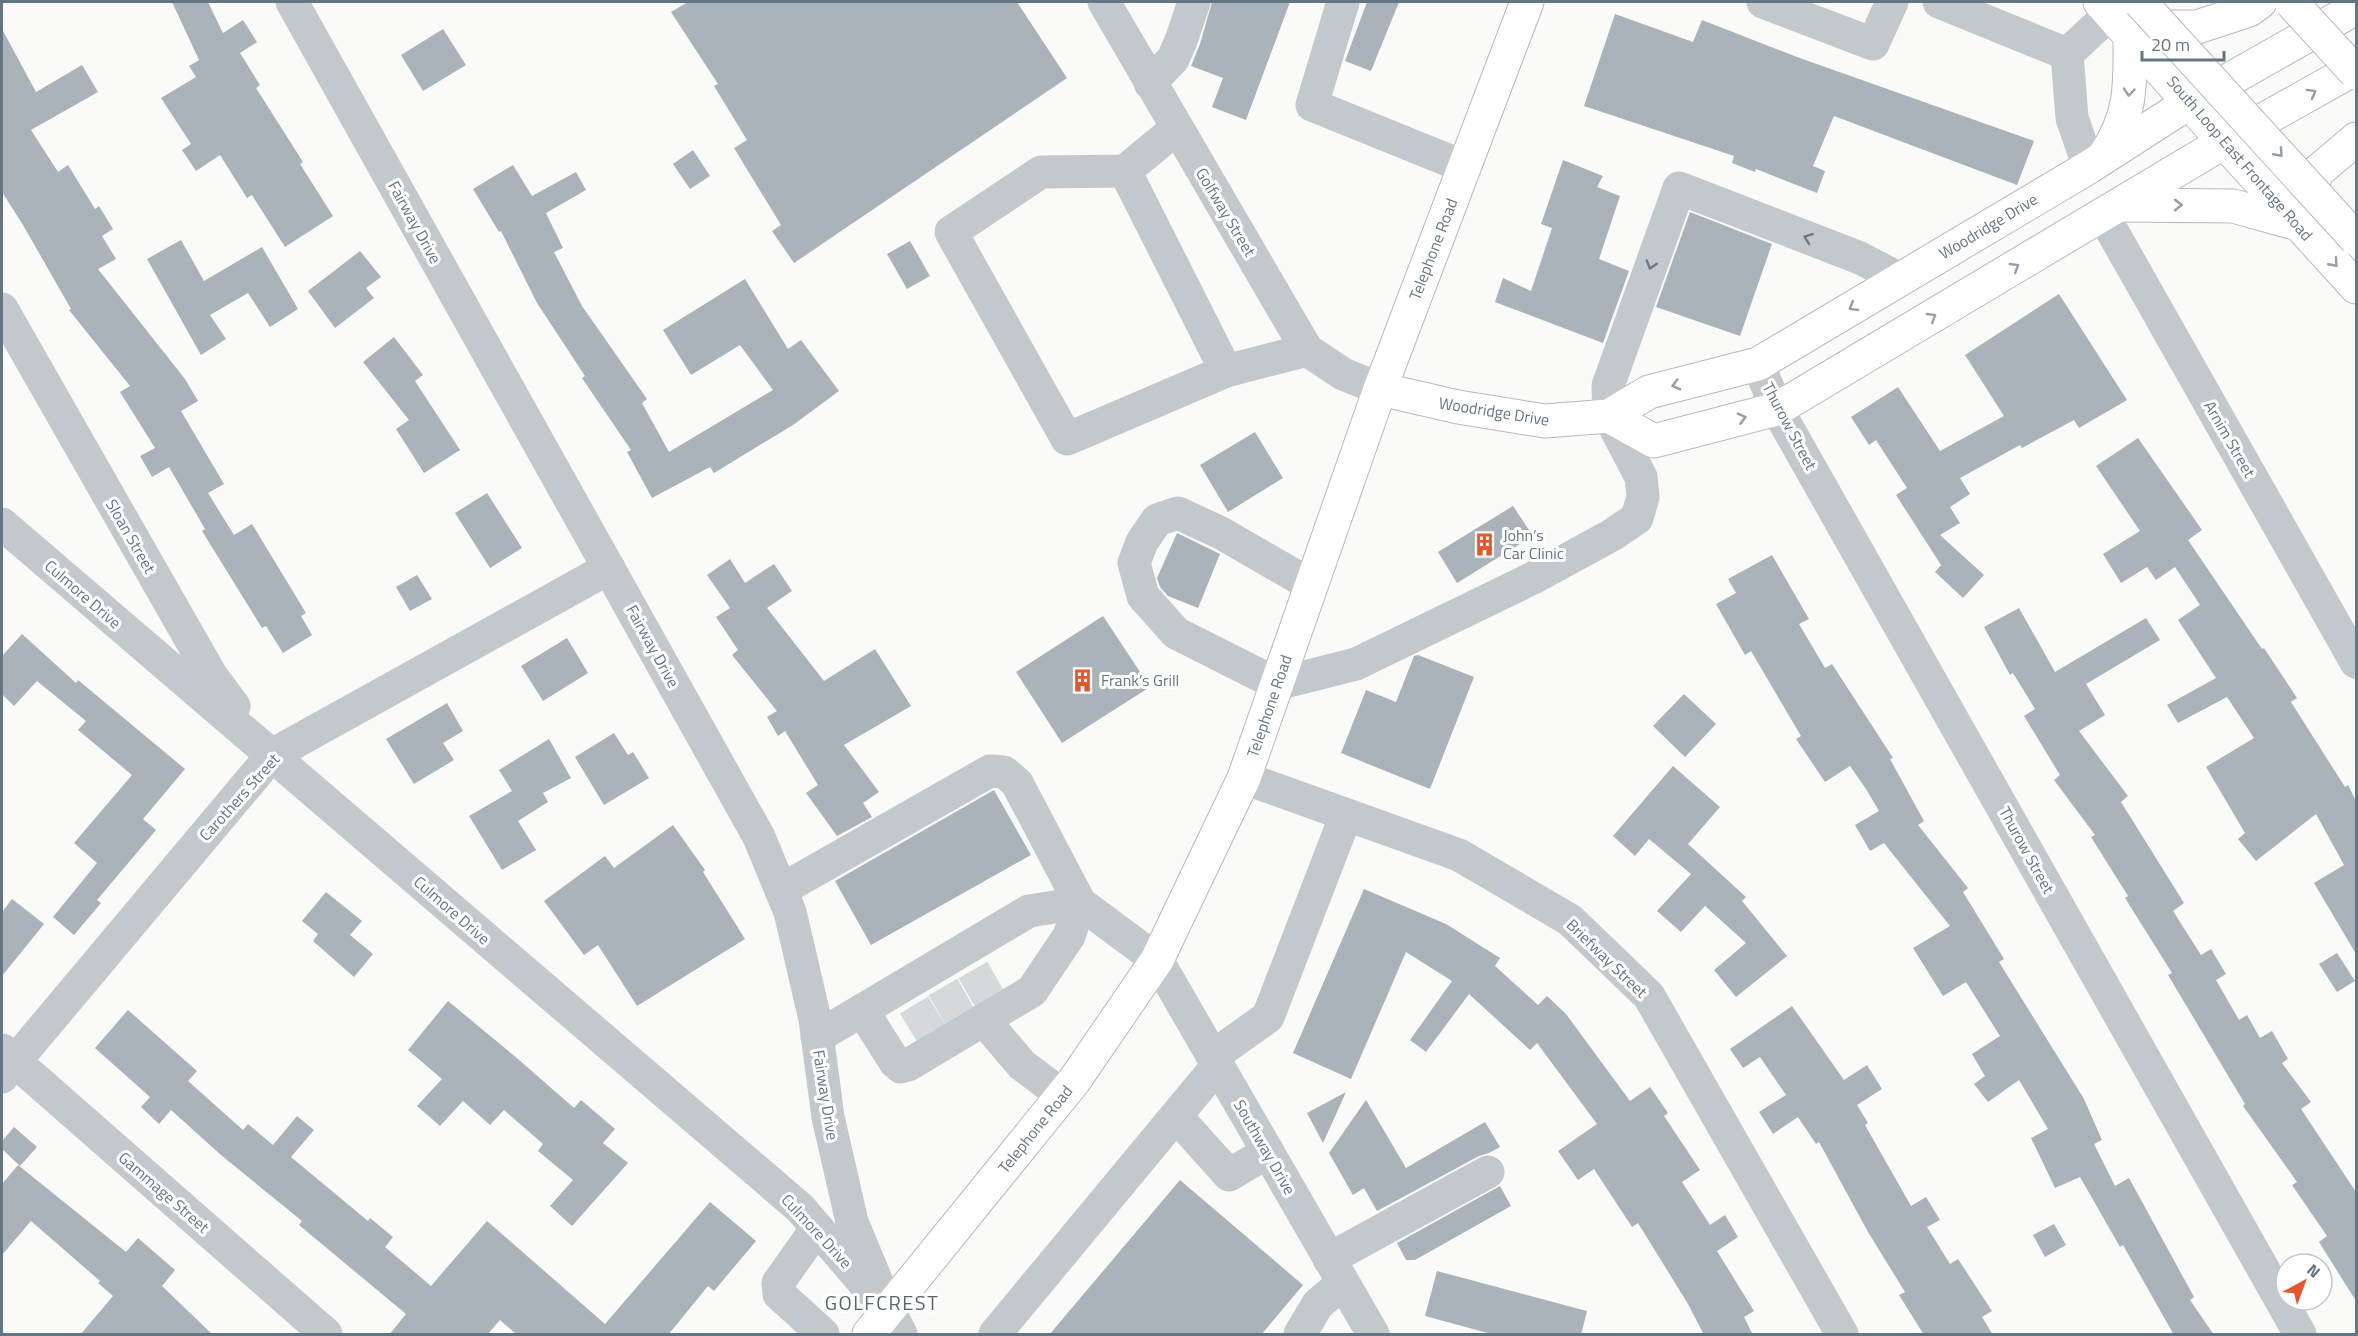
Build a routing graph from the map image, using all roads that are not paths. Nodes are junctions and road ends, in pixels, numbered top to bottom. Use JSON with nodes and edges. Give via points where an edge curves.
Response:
{"nodes":[{"id":1,"x":292,"y":2,"type":"edge"},
{"id":2,"x":1104,"y":2,"type":"edge"},
{"id":3,"x":1194,"y":2,"type":"edge"},
{"id":4,"x":1343,"y":2,"type":"edge"},
{"id":5,"x":1527,"y":2,"type":"edge"},
{"id":6,"x":1763,"y":2,"type":"edge"},
{"id":7,"x":1892,"y":2,"type":"edge"},
{"id":8,"x":1939,"y":2,"type":"edge"},
{"id":9,"x":2260,"y":2,"type":"edge"},
{"id":10,"x":2291,"y":2,"type":"edge"},
{"id":11,"x":2356,"y":9,"type":"edge"},
{"id":12,"x":2121,"y":16,"type":"edge"},
{"id":13,"x":2067,"y":54,"type":"junction"},
{"id":14,"x":2356,"y":68,"type":"edge"},
{"id":15,"x":2356,"y":73,"type":"edge"},
{"id":16,"x":1150,"y":82,"type":"junction"},
{"id":17,"x":2190,"y":102,"type":"junction"},
{"id":18,"x":1177,"y":129,"type":"junction"},
{"id":19,"x":2356,"y":139,"type":"edge"},
{"id":20,"x":2224,"y":142,"type":"junction"},
{"id":21,"x":2096,"y":162,"type":"junction"},
{"id":22,"x":1465,"y":167,"type":"junction"},
{"id":23,"x":1125,"y":171,"type":"junction"},
{"id":24,"x":2111,"y":210,"type":"junction"},
{"id":25,"x":2298,"y":224,"type":"junction"},
{"id":26,"x":2356,"y":239,"type":"edge"},
{"id":27,"x":1900,"y":279,"type":"junction"},
{"id":28,"x":2356,"y":287,"type":"edge"},
{"id":29,"x":2,"y":309,"type":"edge"},
{"id":30,"x":1307,"y":350,"type":"junction"},
{"id":31,"x":1758,"y":364,"type":"junction"},
{"id":32,"x":1226,"y":371,"type":"junction"},
{"id":33,"x":1380,"y":389,"type":"junction"},
{"id":34,"x":1777,"y":409,"type":"junction"},
{"id":35,"x":1609,"y":416,"type":"junction"},
{"id":36,"x":2,"y":524,"type":"edge"},
{"id":37,"x":609,"y":568,"type":"junction"},
{"id":38,"x":1311,"y":585,"type":"junction"},
{"id":39,"x":2356,"y":662,"type":"edge"},
{"id":40,"x":1277,"y":684,"type":"junction"},
{"id":41,"x":272,"y":755,"type":"junction"},
{"id":42,"x":1244,"y":778,"type":"junction"},
{"id":43,"x":1346,"y":814,"type":"junction"},
{"id":44,"x":781,"y":890,"type":"junction"},
{"id":45,"x":1080,"y":903,"type":"junction"},
{"id":46,"x":1158,"y":960,"type":"junction"},
{"id":47,"x":862,"y":1010,"type":"junction"},
{"id":48,"x":980,"y":1016,"type":"junction"},
{"id":49,"x":817,"y":1037,"type":"junction"},
{"id":50,"x":1215,"y":1060,"type":"junction"},
{"id":51,"x":6,"y":1063,"type":"edge"},
{"id":52,"x":1062,"y":1095,"type":"junction"},
{"id":53,"x":1176,"y":1116,"type":"junction"},
{"id":54,"x":1268,"y":1152,"type":"junction"},
{"id":55,"x":1488,"y":1172,"type":"dead end"},
{"id":56,"x":818,"y":1228,"type":"junction"},
{"id":57,"x":1336,"y":1271,"type":"junction"},
{"id":58,"x":886,"y":1327,"type":"edge"},
{"id":59,"x":326,"y":1335,"type":"edge"},
{"id":60,"x":823,"y":1335,"type":"edge"},
{"id":61,"x":995,"y":1335,"type":"edge"},
{"id":62,"x":1300,"y":1335,"type":"edge"},
{"id":63,"x":1373,"y":1335,"type":"edge"},
{"id":64,"x":1842,"y":1335,"type":"edge"},
{"id":65,"x":2300,"y":1335,"type":"edge"}],
"edges":[{"from":1,"to":37,"type":"street","name":"Fairway Drive"},
{"from":2,"to":16,"type":"street","name":"Golfway Street"},
{"from":3,"to":16,"type":"street","via":[[1173,59]]},
{"from":4,"to":22,"type":"street","via":[[1312,105]]},
{"from":5,"to":22,"type":"main road","name":"Telephone Road"},
{"from":6,"to":7,"type":"street","via":[[1873,44]]},
{"from":8,"to":13,"type":"street"},
{"from":9,"to":12,"type":"main road","via":[[2249,10],[2197,27]]},
{"from":10,"to":15,"type":"main road","bridge":true},
{"from":11,"to":17,"type":"main road","name":"Woodridge Drive"},
{"from":12,"to":13,"type":"street"},
{"from":12,"to":17,"type":"main road","name":"South Loop East Frontage Road"},
{"from":12,"to":21,"type":"main road","one_way":true,"via":[[2128,103],[2119,134]]},
{"from":12,"to":26,"type":"main road","one_way":true,"bridge":true},
{"from":13,"to":21,"type":"street","via":[[2072,118]]},
{"from":20,"to":14,"type":"main road","one_way":true},
{"from":16,"to":18,"type":"street","name":"Golfway Street"},
{"from":17,"to":20,"type":"main road","name":"South Loop East Frontage Road"},
{"from":17,"to":21,"type":"main road","name":"Woodridge Drive"},
{"from":18,"to":23,"type":"street"},
{"from":18,"to":30,"type":"street","name":"Golfway Street"},
{"from":19,"to":25,"type":"main road","via":[[2317,172]]},
{"from":20,"to":24,"type":"main road"},
{"from":20,"to":25,"type":"main road","name":"South Loop East Frontage Road"},
{"from":21,"to":27,"type":"main road","name":"Woodridge Drive"},
{"from":22,"to":33,"type":"main road","name":"Telephone Road"},
{"from":23,"to":32,"type":"street"},
{"from":23,"to":32,"type":"street","via":[[1041,172],[951,232],[1067,439]]},
{"from":24,"to":25,"type":"main road","one_way":true,"via":[[2233,206]]},
{"from":34,"to":24,"type":"main road","one_way":true},
{"from":24,"to":39,"type":"street","name":"Arnim Street"},
{"from":25,"to":28,"type":"main road","name":"South Loop East Frontage Road","one_way":true},
{"from":27,"to":31,"type":"main road","name":"Woodridge Drive","one_way":true},
{"from":27,"to":35,"type":"street","one_way":true,"via":[[1860,258],[1678,188],[1608,386]]},
{"from":29,"to":41,"type":"street","name":"Sloan Street","via":[[211,675]]},
{"from":30,"to":32,"type":"street"},
{"from":30,"to":33,"type":"street","name":"Golfway Street","via":[[1343,374]]},
{"from":31,"to":34,"type":"street","name":"Thurow Street"},
{"from":31,"to":35,"type":"main road","name":"Woodridge Drive","one_way":true,"via":[[1649,392]]},
{"from":33,"to":35,"type":"main road","name":"Woodridge Drive","via":[[1545,421]]},
{"from":33,"to":38,"type":"main road","name":"Telephone Road"},
{"from":35,"to":34,"type":"main road","one_way":true,"via":[[1654,441]]},
{"from":34,"to":65,"type":"street","name":"Thurow Street"},
{"from":35,"to":40,"type":"street","via":[[1641,477],[1642,497],[1636,518],[1533,578],[1356,664]]},
{"from":36,"to":41,"type":"street","name":"Culmore Drive"},
{"from":37,"to":41,"type":"street","name":"Carothers Street"},
{"from":37,"to":44,"type":"street","name":"Fairway Drive","via":[[759,837]]},
{"from":38,"to":40,"type":"main road","name":"Telephone Road"},
{"from":38,"to":40,"type":"street","via":[[1178,513],[1157,520],[1134,563],[1143,596],[1176,633]]},
{"from":40,"to":42,"type":"main road","name":"Telephone Road"},
{"from":41,"to":51,"type":"street","name":"Carothers Street"},
{"from":41,"to":56,"type":"street","name":"Culmore Drive","via":[[800,1208]]},
{"from":42,"to":43,"type":"street","name":"Briefway Street"},
{"from":42,"to":46,"type":"main road","name":"Telephone Road"},
{"from":43,"to":50,"type":"street","via":[[1268,1017]]},
{"from":43,"to":64,"type":"street","name":"Briefway Street","via":[[1459,855],[1570,920],[1649,996]]},
{"from":44,"to":45,"type":"street","via":[[990,771],[1004,772],[1017,783]]},
{"from":44,"to":49,"type":"street","name":"Fairway Drive","via":[[790,912]]},
{"from":45,"to":46,"type":"street"},
{"from":45,"to":47,"type":"street","via":[[1029,911],[967,961],[909,995]]},
{"from":45,"to":48,"type":"street","via":[[1069,936],[1032,991]]},
{"from":46,"to":50,"type":"street","name":"Southway Drive"},
{"from":46,"to":52,"type":"main road","name":"Telephone Road"},
{"from":47,"to":48,"type":"street","via":[[901,1067],[935,1040]]},
{"from":47,"to":49,"type":"street"},
{"from":48,"to":52,"type":"street","via":[[1022,1065]]},
{"from":49,"to":58,"type":"street","name":"Fairway Drive","via":[[828,1117],[852,1221]]},
{"from":50,"to":53,"type":"street"},
{"from":50,"to":54,"type":"street","name":"Southway Drive"},
{"from":51,"to":59,"type":"street","name":"Gammage Street"},
{"from":52,"to":58,"type":"main road","name":"Telephone Road"},
{"from":53,"to":54,"type":"street","via":[[1229,1174]]},
{"from":53,"to":61,"type":"street"},
{"from":54,"to":57,"type":"street","name":"Southway Drive"},
{"from":55,"to":57,"type":"street"},
{"from":56,"to":58,"type":"street","name":"Culmore Drive"},
{"from":56,"to":60,"type":"street","via":[[778,1282],[779,1294]]},
{"from":57,"to":62,"type":"street"},
{"from":57,"to":63,"type":"street","name":"Southway Drive"}]}
